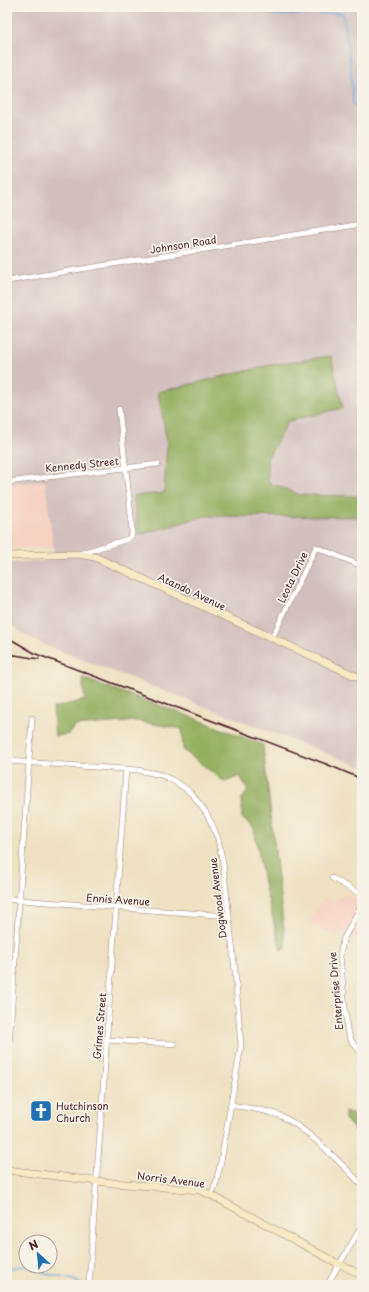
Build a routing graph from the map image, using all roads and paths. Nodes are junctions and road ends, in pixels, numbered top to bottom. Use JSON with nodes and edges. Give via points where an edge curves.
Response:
{"nodes":[{"id":1,"x":362,"y":224,"type":"edge"},
{"id":2,"x":7,"y":281,"type":"edge"},
{"id":3,"x":119,"y":409,"type":"dead end"},
{"id":4,"x":158,"y":464,"type":"dead end"},
{"id":5,"x":126,"y":468,"type":"junction"},
{"id":6,"x":7,"y":482,"type":"edge"},
{"id":7,"x":78,"y":554,"type":"junction"},
{"id":8,"x":7,"y":556,"type":"edge"},
{"id":9,"x":362,"y":566,"type":"edge"},
{"id":10,"x":272,"y":638,"type":"junction"},
{"id":11,"x":362,"y":679,"type":"edge"},
{"id":12,"x":32,"y":718,"type":"dead end"},
{"id":13,"x":7,"y":761,"type":"edge"},
{"id":14,"x":29,"y":762,"type":"junction"},
{"id":15,"x":126,"y":769,"type":"junction"},
{"id":16,"x":332,"y":878,"type":"dead end"},
{"id":17,"x":362,"y":895,"type":"edge"},
{"id":18,"x":7,"y":899,"type":"edge"},
{"id":19,"x":19,"y":900,"type":"junction"},
{"id":20,"x":362,"y":904,"type":"edge"},
{"id":21,"x":116,"y":908,"type":"junction"},
{"id":22,"x":228,"y":916,"type":"junction"},
{"id":23,"x":8,"y":1032,"type":"edge"},
{"id":24,"x":106,"y":1040,"type":"junction"},
{"id":25,"x":174,"y":1044,"type":"dead end"},
{"id":26,"x":362,"y":1053,"type":"edge"},
{"id":27,"x":7,"y":1074,"type":"edge"},
{"id":28,"x":231,"y":1105,"type":"junction"},
{"id":29,"x":7,"y":1170,"type":"edge"},
{"id":30,"x":96,"y":1181,"type":"junction"},
{"id":31,"x":362,"y":1185,"type":"edge"},
{"id":32,"x":211,"y":1195,"type":"junction"},
{"id":33,"x":362,"y":1226,"type":"edge"},
{"id":34,"x":339,"y":1264,"type":"junction"},
{"id":35,"x":362,"y":1275,"type":"edge"},
{"id":36,"x":89,"y":1285,"type":"edge"},
{"id":37,"x":327,"y":1285,"type":"edge"}],
"edges":[{"from":1,"to":2,"type":"street","name":"Johnson Road"},
{"from":3,"to":5,"type":"street"},
{"from":4,"to":5,"type":"street","name":"Kennedy Street"},
{"from":5,"to":6,"type":"street","name":"Kennedy Street"},
{"from":5,"to":7,"type":"street","via":[[132,535],[128,539]]},
{"from":7,"to":8,"type":"main road","name":"Atando Avenue"},
{"from":7,"to":10,"type":"main road","name":"Atando Avenue","via":[[95,557]]},
{"from":9,"to":10,"type":"street","name":"Leota Drive","via":[[316,547]]},
{"from":10,"to":11,"type":"main road","name":"Atando Avenue"},
{"from":12,"to":14,"type":"street"},
{"from":13,"to":14,"type":"street","name":"Dogwood Avenue"},
{"from":14,"to":15,"type":"street","name":"Dogwood Avenue"},
{"from":14,"to":19,"type":"street"},
{"from":15,"to":21,"type":"street","name":"Grimes Street"},
{"from":15,"to":22,"type":"street","name":"Dogwood Avenue","via":[[150,772],[172,780],[185,788],[198,802],[218,839]]},
{"from":16,"to":17,"type":"street"},
{"from":18,"to":19,"type":"street","name":"Ennis Avenue"},
{"from":19,"to":21,"type":"street","name":"Ennis Avenue"},
{"from":19,"to":23,"type":"street"},
{"from":20,"to":26,"type":"street","name":"Enterprise Drive","via":[[343,940],[340,956],[347,1030],[352,1042]]},
{"from":21,"to":22,"type":"street","name":"Ennis Avenue"},
{"from":21,"to":24,"type":"street","name":"Grimes Street"},
{"from":22,"to":28,"type":"street","name":"Dogwood Avenue","via":[[241,1046]]},
{"from":23,"to":27,"type":"street"},
{"from":24,"to":25,"type":"street"},
{"from":24,"to":30,"type":"street","name":"Grimes Street"},
{"from":28,"to":31,"type":"street","via":[[276,1114],[292,1122],[314,1139]]},
{"from":28,"to":32,"type":"street","name":"Dogwood Avenue","via":[[216,1183]]},
{"from":29,"to":30,"type":"main road","name":"Norris Avenue"},
{"from":30,"to":32,"type":"main road","name":"Norris Avenue","via":[[196,1190]]},
{"from":30,"to":36,"type":"street","name":"Grimes Street"},
{"from":32,"to":34,"type":"main road","name":"Norris Avenue"},
{"from":33,"to":34,"type":"street"},
{"from":34,"to":35,"type":"main road","name":"Norris Avenue"},
{"from":34,"to":37,"type":"street"}]}
